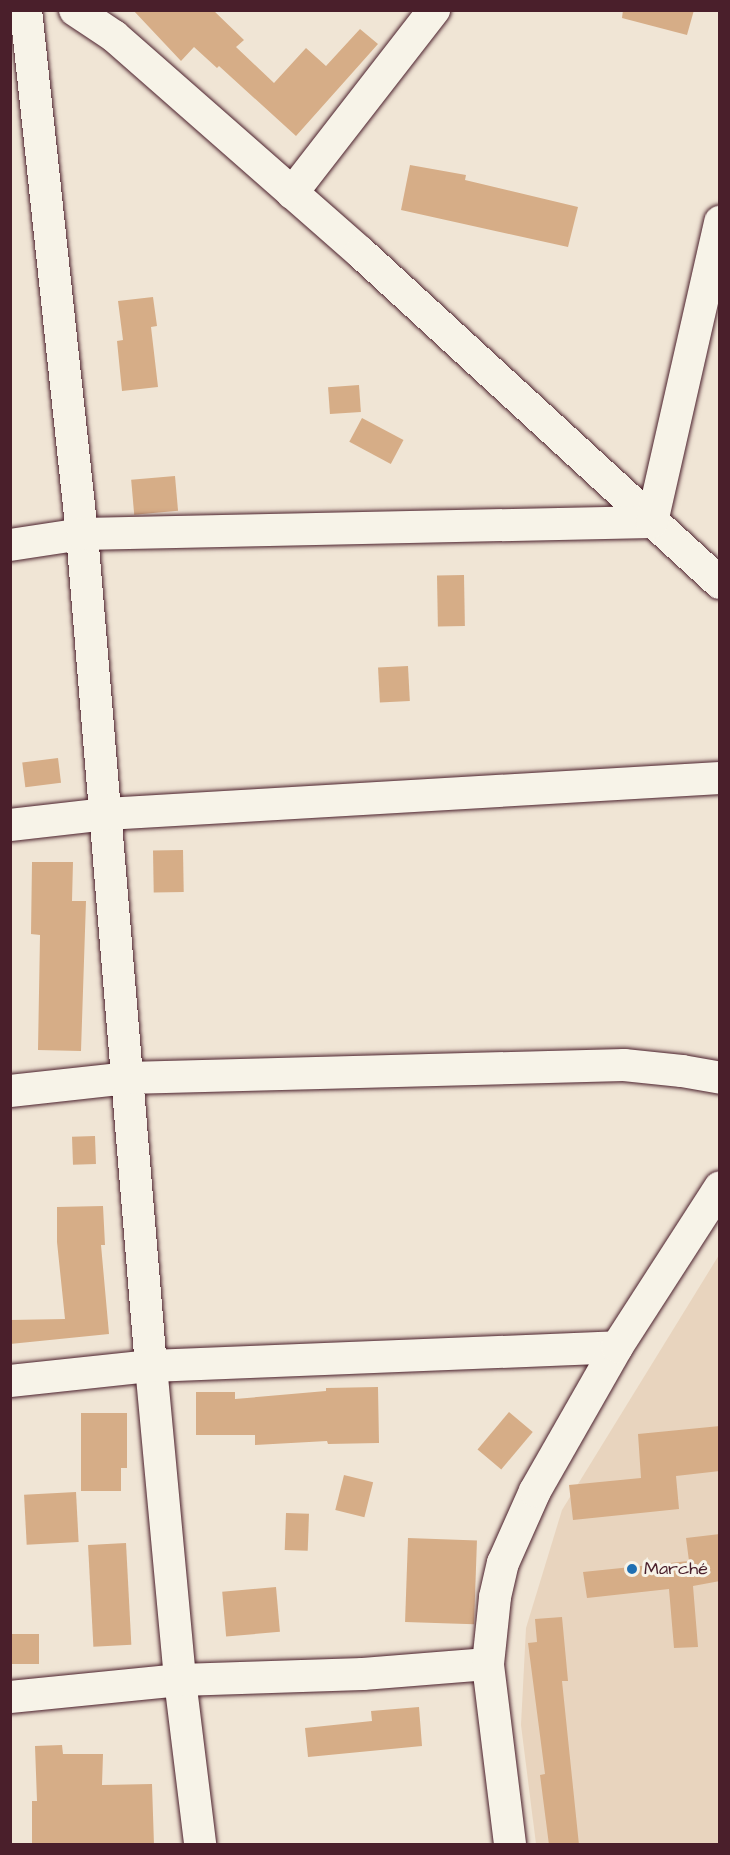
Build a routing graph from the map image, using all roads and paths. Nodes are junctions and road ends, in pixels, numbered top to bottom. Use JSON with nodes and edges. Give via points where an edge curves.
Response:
{"nodes":[{"id":1,"x":26,"y":10,"type":"edge"},
{"id":2,"x":75,"y":10,"type":"edge"},
{"id":3,"x":434,"y":10,"type":"edge"},
{"id":4,"x":292,"y":194,"type":"junction"},
{"id":5,"x":720,"y":222,"type":"edge"},
{"id":6,"x":652,"y":522,"type":"junction"},
{"id":7,"x":82,"y":534,"type":"junction"},
{"id":8,"x":10,"y":545,"type":"edge"},
{"id":9,"x":720,"y":583,"type":"edge"},
{"id":10,"x":720,"y":778,"type":"edge"},
{"id":11,"x":106,"y":814,"type":"junction"},
{"id":12,"x":10,"y":825,"type":"edge"},
{"id":13,"x":127,"y":1078,"type":"junction"},
{"id":14,"x":720,"y":1078,"type":"edge"},
{"id":15,"x":10,"y":1091,"type":"edge"},
{"id":16,"x":720,"y":1187,"type":"edge"},
{"id":17,"x":617,"y":1347,"type":"junction"},
{"id":18,"x":151,"y":1366,"type":"junction"},
{"id":19,"x":10,"y":1380,"type":"edge"},
{"id":20,"x":488,"y":1664,"type":"junction"},
{"id":21,"x":180,"y":1680,"type":"junction"},
{"id":22,"x":10,"y":1697,"type":"edge"},
{"id":23,"x":200,"y":1845,"type":"edge"},
{"id":24,"x":510,"y":1845,"type":"edge"}],
"edges":[{"from":1,"to":7,"type":"street"},
{"from":2,"to":4,"type":"street","via":[[114,36]]},
{"from":3,"to":4,"type":"street"},
{"from":4,"to":6,"type":"street"},
{"from":5,"to":6,"type":"street"},
{"from":6,"to":7,"type":"street"},
{"from":6,"to":9,"type":"street"},
{"from":7,"to":8,"type":"street"},
{"from":7,"to":11,"type":"street"},
{"from":10,"to":11,"type":"street"},
{"from":11,"to":12,"type":"street"},
{"from":11,"to":13,"type":"street"},
{"from":13,"to":14,"type":"street","via":[[624,1065]]},
{"from":13,"to":15,"type":"street"},
{"from":13,"to":18,"type":"street"},
{"from":16,"to":17,"type":"street"},
{"from":17,"to":18,"type":"street"},
{"from":17,"to":20,"type":"street","via":[[513,1536],[495,1597]]},
{"from":18,"to":19,"type":"street"},
{"from":18,"to":21,"type":"street"},
{"from":20,"to":21,"type":"street","via":[[363,1674]]},
{"from":20,"to":24,"type":"street"},
{"from":21,"to":22,"type":"street"},
{"from":21,"to":23,"type":"street"}]}
